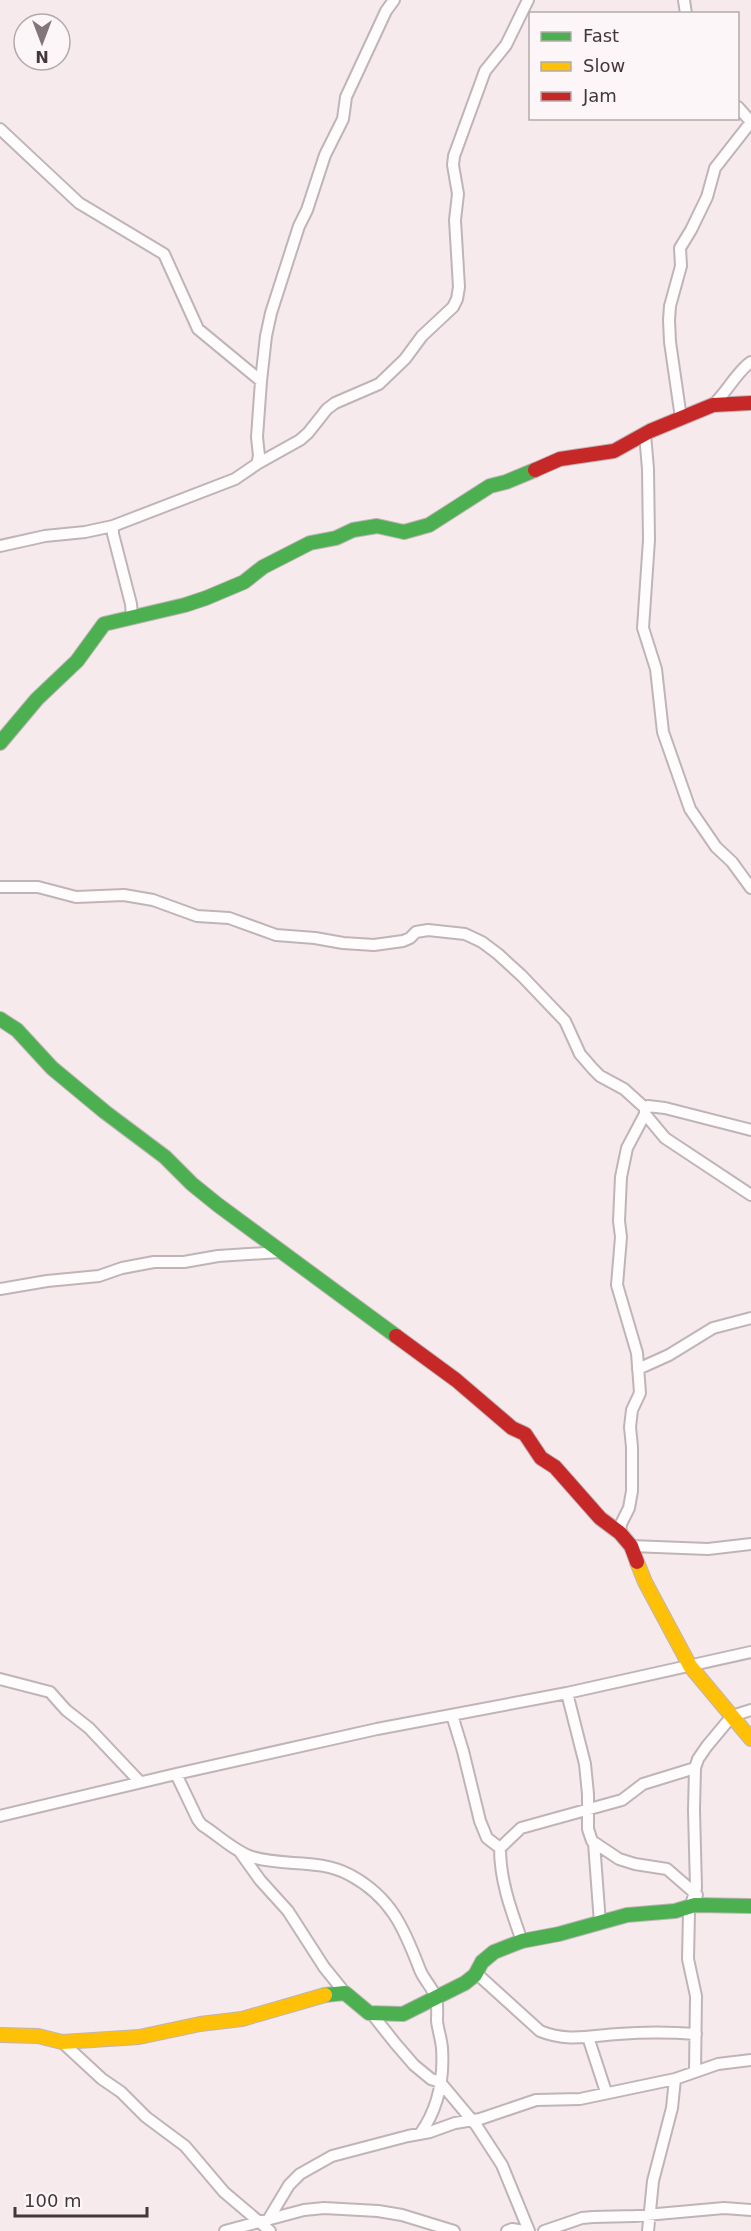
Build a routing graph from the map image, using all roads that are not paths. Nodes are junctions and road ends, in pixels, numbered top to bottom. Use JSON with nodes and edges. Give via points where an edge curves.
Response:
{"nodes":[{"id":1,"x":394,"y":0,"type":"edge"},
{"id":2,"x":528,"y":0,"type":"edge"},
{"id":3,"x":739,"y":108,"type":"edge"},
{"id":4,"x":0,"y":129,"type":"edge"},
{"id":5,"x":751,"y":362,"type":"edge"},
{"id":6,"x":261,"y":381,"type":"junction"},
{"id":7,"x":751,"y":403,"type":"edge"},
{"id":8,"x":713,"y":405,"type":"junction"},
{"id":9,"x":681,"y":418,"type":"junction"},
{"id":10,"x":645,"y":434,"type":"junction"},
{"id":11,"x":257,"y":464,"type":"junction"},
{"id":12,"x":113,"y":526,"type":"junction"},
{"id":13,"x":0,"y":546,"type":"edge"},
{"id":14,"x":132,"y":616,"type":"junction"},
{"id":15,"x":0,"y":743,"type":"edge"},
{"id":16,"x":0,"y":887,"type":"edge"},
{"id":17,"x":751,"y":888,"type":"edge"},
{"id":18,"x":0,"y":1019,"type":"edge"},
{"id":19,"x":645,"y":1111,"type":"junction"},
{"id":20,"x":751,"y":1130,"type":"edge"},
{"id":21,"x":751,"y":1195,"type":"edge"},
{"id":22,"x":281,"y":1252,"type":"junction"},
{"id":23,"x":0,"y":1289,"type":"edge"},
{"id":24,"x":751,"y":1318,"type":"edge"},
{"id":25,"x":638,"y":1369,"type":"junction"},
{"id":26,"x":620,"y":1533,"type":"junction"},
{"id":27,"x":751,"y":1544,"type":"edge"},
{"id":28,"x":630,"y":1546,"type":"junction"},
{"id":29,"x":751,"y":1652,"type":"edge"},
{"id":30,"x":690,"y":1666,"type":"junction"},
{"id":31,"x":0,"y":1679,"type":"edge"},
{"id":32,"x":567,"y":1693,"type":"junction"},
{"id":33,"x":751,"y":1710,"type":"edge"},
{"id":34,"x":452,"y":1715,"type":"junction"},
{"id":35,"x":732,"y":1716,"type":"junction"},
{"id":36,"x":751,"y":1739,"type":"edge"},
{"id":37,"x":695,"y":1768,"type":"junction"},
{"id":38,"x":176,"y":1773,"type":"junction"},
{"id":39,"x":140,"y":1782,"type":"junction"},
{"id":40,"x":587,"y":1809,"type":"junction"},
{"id":41,"x":0,"y":1816,"type":"edge"},
{"id":42,"x":594,"y":1843,"type":"junction"},
{"id":43,"x":500,"y":1848,"type":"junction"},
{"id":44,"x":238,"y":1849,"type":"junction"},
{"id":45,"x":694,"y":1893,"type":"junction"},
{"id":46,"x":708,"y":1905,"type":"junction"},
{"id":47,"x":751,"y":1906,"type":"edge"},
{"id":48,"x":690,"y":1908,"type":"junction"},
{"id":49,"x":600,"y":1923,"type":"junction"},
{"id":50,"x":522,"y":1941,"type":"junction"},
{"id":51,"x":476,"y":1973,"type":"junction"},
{"id":52,"x":345,"y":1993,"type":"junction"},
{"id":53,"x":436,"y":1999,"type":"junction"},
{"id":54,"x":372,"y":2014,"type":"junction"},
{"id":55,"x":696,"y":2034,"type":"junction"},
{"id":56,"x":0,"y":2035,"type":"edge"},
{"id":57,"x":588,"y":2037,"type":"junction"},
{"id":58,"x":62,"y":2042,"type":"junction"},
{"id":59,"x":751,"y":2061,"type":"edge"},
{"id":60,"x":695,"y":2071,"type":"junction"},
{"id":61,"x":675,"y":2079,"type":"junction"},
{"id":62,"x":440,"y":2082,"type":"junction"},
{"id":63,"x":606,"y":2092,"type":"junction"},
{"id":64,"x":471,"y":2120,"type":"junction"},
{"id":65,"x":420,"y":2134,"type":"junction"},
{"id":66,"x":751,"y":2210,"type":"edge"},
{"id":67,"x":651,"y":2215,"type":"junction"},
{"id":68,"x":266,"y":2224,"type":"edge"},
{"id":69,"x":225,"y":2231,"type":"edge"},
{"id":70,"x":454,"y":2231,"type":"edge"},
{"id":71,"x":507,"y":2231,"type":"edge"},
{"id":72,"x":524,"y":2231,"type":"edge"},
{"id":73,"x":530,"y":2231,"type":"edge"},
{"id":74,"x":544,"y":2231,"type":"edge"},
{"id":75,"x":648,"y":2231,"type":"edge"}],
"edges":[{"from":1,"to":6,"type":"street","via":[[349,89],[343,120],[325,154],[308,210],[299,226],[271,314]]},
{"from":2,"to":11,"type":"street","via":[[506,45],[485,71],[454,156],[459,287],[453,307],[379,384],[335,403],[309,433]]},
{"from":3,"to":9,"type":"street","via":[[751,122],[715,168],[707,197],[680,248],[681,266],[669,320]]},
{"from":4,"to":6,"type":"street","via":[[79,203],[164,254],[198,329]]},
{"from":5,"to":8,"type":"street"},
{"from":6,"to":11,"type":"street"},
{"from":7,"to":8,"type":"street"},
{"from":8,"to":9,"type":"street"},
{"from":9,"to":10,"type":"street"},
{"from":10,"to":14,"type":"street","via":[[614,451],[560,459],[490,486],[429,525],[404,532],[377,526],[352,530],[310,543],[263,567],[244,582],[207,598]]},
{"from":10,"to":17,"type":"street","via":[[649,540],[643,628],[656,669],[663,732],[694,816]]},
{"from":11,"to":12,"type":"street","via":[[235,479]]},
{"from":12,"to":13,"type":"street"},
{"from":12,"to":14,"type":"street"},
{"from":14,"to":15,"type":"street","via":[[104,624],[77,661],[37,699]]},
{"from":16,"to":19,"type":"street","via":[[38,887],[76,897],[124,895],[153,900],[196,916],[229,918],[276,935],[343,943],[374,945],[403,941],[416,932],[428,930],[465,934],[482,942],[522,976],[565,1022],[580,1054],[593,1069],[624,1089]]},
{"from":18,"to":22,"type":"street","via":[[17,1030],[52,1068],[97,1106]]},
{"from":19,"to":20,"type":"street","via":[[648,1106],[665,1108]]},
{"from":19,"to":21,"type":"street","via":[[665,1138]]},
{"from":19,"to":25,"type":"street","via":[[624,1161],[617,1275]]},
{"from":22,"to":23,"type":"street","via":[[154,1262],[99,1276]]},
{"from":22,"to":26,"type":"street","via":[[525,1434],[541,1458],[555,1467],[600,1518]]},
{"from":24,"to":25,"type":"street","via":[[713,1328]]},
{"from":25,"to":26,"type":"street","via":[[640,1393],[630,1427],[632,1491]]},
{"from":26,"to":28,"type":"street"},
{"from":27,"to":28,"type":"street","via":[[708,1549]]},
{"from":28,"to":30,"type":"street"},
{"from":29,"to":30,"type":"street"},
{"from":30,"to":32,"type":"street"},
{"from":30,"to":35,"type":"street"},
{"from":31,"to":39,"type":"street","via":[[50,1692]]},
{"from":32,"to":34,"type":"street"},
{"from":32,"to":40,"type":"street","via":[[585,1764]]},
{"from":33,"to":35,"type":"street"},
{"from":34,"to":38,"type":"street"},
{"from":34,"to":43,"type":"street","via":[[480,1821],[487,1838]]},
{"from":35,"to":36,"type":"street"},
{"from":35,"to":37,"type":"street"},
{"from":37,"to":40,"type":"street","via":[[643,1784],[622,1800]]},
{"from":37,"to":45,"type":"street"},
{"from":38,"to":39,"type":"street"},
{"from":38,"to":44,"type":"street","via":[[202,1826]]},
{"from":39,"to":41,"type":"street"},
{"from":40,"to":42,"type":"street","via":[[588,1829]]},
{"from":40,"to":43,"type":"street","via":[[521,1828]]},
{"from":42,"to":45,"type":"street","via":[[619,1859],[667,1869]]},
{"from":42,"to":49,"type":"street"},
{"from":43,"to":50,"type":"street","via":[[505,1892]]},
{"from":44,"to":52,"type":"street","via":[[288,1911]]},
{"from":44,"to":53,"type":"street","via":[[261,1859],[314,1863],[336,1869],[369,1887],[395,1913]]},
{"from":45,"to":46,"type":"street"},
{"from":45,"to":48,"type":"street"},
{"from":46,"to":47,"type":"street"},
{"from":46,"to":48,"type":"street"},
{"from":48,"to":49,"type":"street","via":[[627,1915]]},
{"from":48,"to":55,"type":"street","via":[[688,1959],[696,1996]]},
{"from":49,"to":50,"type":"street"},
{"from":50,"to":51,"type":"street","via":[[494,1952]]},
{"from":51,"to":53,"type":"street"},
{"from":51,"to":57,"type":"street","via":[[540,2031],[570,2039]]},
{"from":52,"to":54,"type":"street"},
{"from":52,"to":58,"type":"street","via":[[242,2019],[139,2037]]},
{"from":53,"to":54,"type":"street","via":[[403,2014]]},
{"from":53,"to":62,"type":"street","via":[[442,2049]]},
{"from":54,"to":62,"type":"street","via":[[414,2065]]},
{"from":55,"to":57,"type":"street","via":[[667,2031]]},
{"from":55,"to":60,"type":"street"},
{"from":56,"to":58,"type":"street","via":[[38,2036]]},
{"from":57,"to":63,"type":"street"},
{"from":58,"to":68,"type":"street","via":[[146,2117],[185,2146],[224,2192]]},
{"from":59,"to":60,"type":"street"},
{"from":60,"to":61,"type":"street"},
{"from":61,"to":63,"type":"street"},
{"from":61,"to":67,"type":"street","via":[[672,2108],[653,2181]]},
{"from":62,"to":64,"type":"street"},
{"from":62,"to":65,"type":"street","via":[[436,2108]]},
{"from":63,"to":64,"type":"street","via":[[580,2099],[536,2100]]},
{"from":64,"to":65,"type":"street"},
{"from":64,"to":73,"type":"street","via":[[502,2165]]},
{"from":65,"to":68,"type":"street","via":[[322,2161],[289,2185]]},
{"from":66,"to":67,"type":"street","via":[[724,2208]]},
{"from":67,"to":74,"type":"street","via":[[582,2218]]},
{"from":67,"to":75,"type":"street"},
{"from":68,"to":69,"type":"street"},
{"from":68,"to":70,"type":"street","via":[[304,2210],[378,2211]]},
{"from":71,"to":72,"type":"street"}]}
